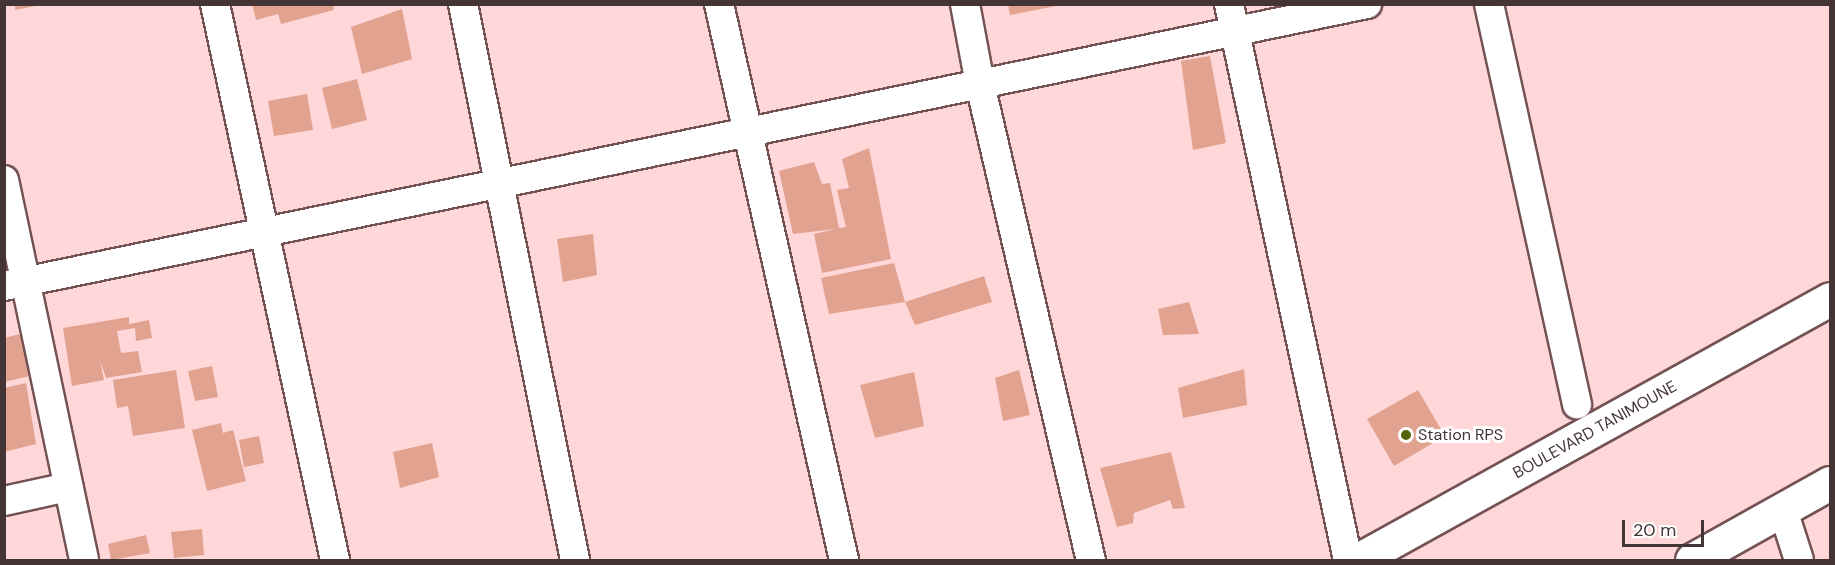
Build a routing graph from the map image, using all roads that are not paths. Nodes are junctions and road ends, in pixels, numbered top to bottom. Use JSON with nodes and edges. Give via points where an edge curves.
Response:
{"nodes":[{"id":1,"x":215,"y":4,"type":"edge"},
{"id":2,"x":462,"y":4,"type":"edge"},
{"id":3,"x":719,"y":4,"type":"edge"},
{"id":4,"x":964,"y":4,"type":"edge"},
{"id":5,"x":1367,"y":4,"type":"edge"},
{"id":6,"x":1489,"y":4,"type":"edge"},
{"id":7,"x":1232,"y":18,"type":"edge"},
{"id":8,"x":980,"y":84,"type":"junction"},
{"id":9,"x":748,"y":132,"type":"junction"},
{"id":10,"x":4,"y":180,"type":"edge"},
{"id":11,"x":498,"y":184,"type":"junction"},
{"id":12,"x":264,"y":232,"type":"junction"},
{"id":13,"x":15,"y":284,"type":"edge"},
{"id":14,"x":1830,"y":299,"type":"edge"},
{"id":15,"x":1577,"y":404,"type":"dead end"},
{"id":16,"x":1830,"y":483,"type":"edge"},
{"id":17,"x":68,"y":487,"type":"junction"},
{"id":18,"x":4,"y":501,"type":"edge"},
{"id":19,"x":1783,"y":510,"type":"junction"},
{"id":20,"x":84,"y":561,"type":"edge"},
{"id":21,"x":335,"y":561,"type":"edge"},
{"id":22,"x":575,"y":561,"type":"edge"},
{"id":23,"x":844,"y":561,"type":"edge"},
{"id":24,"x":1091,"y":561,"type":"edge"},
{"id":25,"x":1348,"y":561,"type":"edge"},
{"id":26,"x":1358,"y":561,"type":"edge"},
{"id":27,"x":1692,"y":561,"type":"edge"},
{"id":28,"x":1799,"y":561,"type":"edge"}],
"edges":[{"from":1,"to":12,"type":"street"},
{"from":2,"to":11,"type":"street"},
{"from":3,"to":9,"type":"street"},
{"from":4,"to":8,"type":"street"},
{"from":5,"to":7,"type":"street"},
{"from":6,"to":15,"type":"street"},
{"from":7,"to":8,"type":"street"},
{"from":7,"to":25,"type":"street"},
{"from":8,"to":9,"type":"street"},
{"from":8,"to":24,"type":"street"},
{"from":9,"to":11,"type":"street"},
{"from":9,"to":23,"type":"street"},
{"from":10,"to":13,"type":"street"},
{"from":11,"to":12,"type":"street"},
{"from":11,"to":22,"type":"street"},
{"from":12,"to":13,"type":"street"},
{"from":12,"to":21,"type":"street"},
{"from":13,"to":17,"type":"street"},
{"from":14,"to":26,"type":"main road","name":"BOULEVARD TANIMOUNE"},
{"from":16,"to":19,"type":"main road"},
{"from":17,"to":18,"type":"street"},
{"from":17,"to":20,"type":"street"},
{"from":19,"to":27,"type":"main road"},
{"from":19,"to":28,"type":"street"}]}
